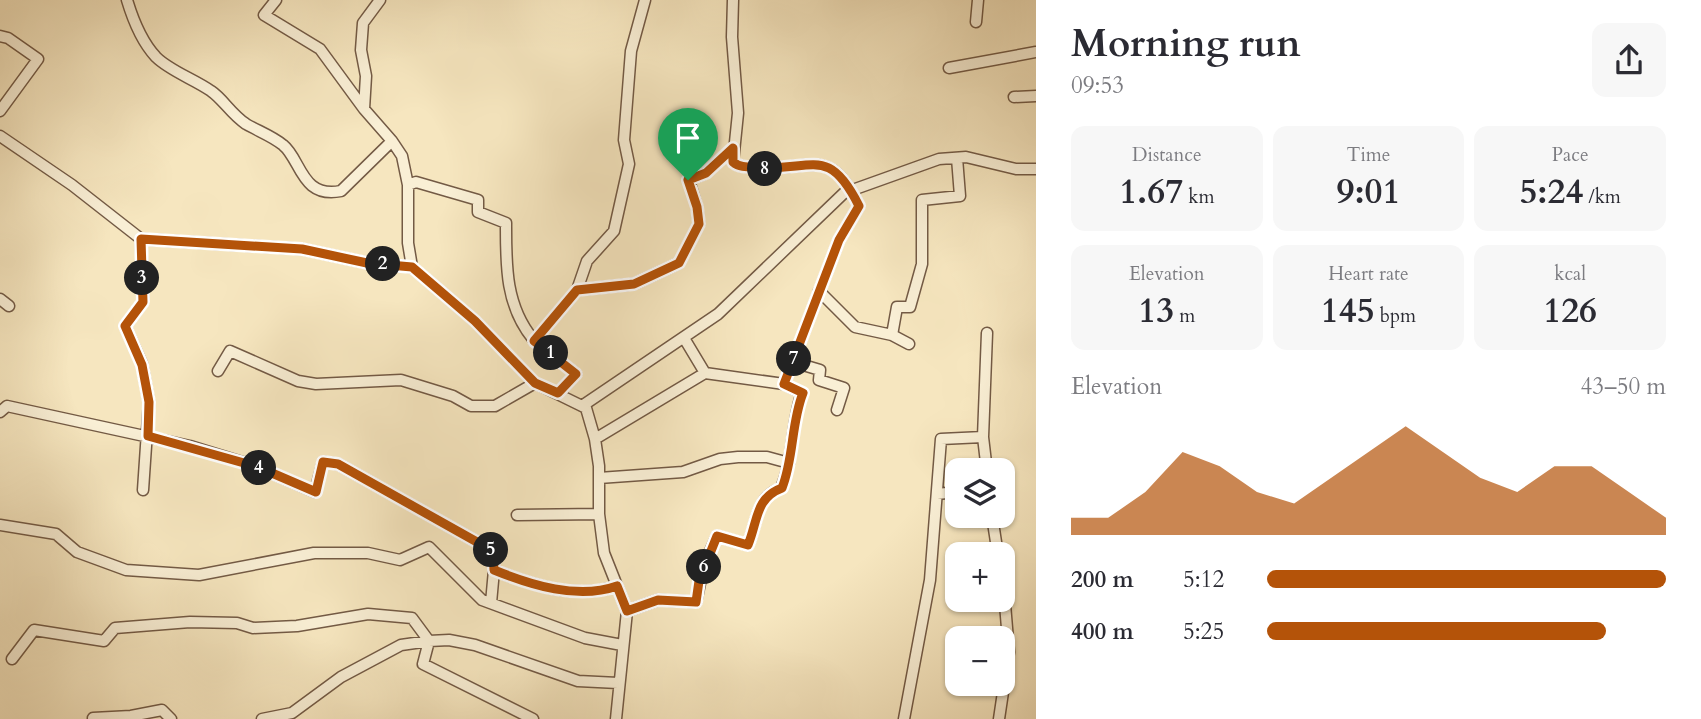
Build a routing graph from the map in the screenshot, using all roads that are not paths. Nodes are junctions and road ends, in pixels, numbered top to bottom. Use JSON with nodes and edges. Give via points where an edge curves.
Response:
{"nodes":[{"id":1,"x":276,"y":0,"type":"edge"},
{"id":2,"x":380,"y":0,"type":"edge"},
{"id":3,"x":645,"y":0,"type":"edge"},
{"id":4,"x":733,"y":0,"type":"edge"},
{"id":5,"x":978,"y":0,"type":"edge"},
{"id":6,"x":131,"y":2,"type":"edge"},
{"id":7,"x":975,"y":22,"type":"dead end"},
{"id":8,"x":0,"y":36,"type":"edge"},
{"id":9,"x":1036,"y":52,"type":"edge"},
{"id":10,"x":949,"y":68,"type":"dead end"},
{"id":11,"x":1036,"y":96,"type":"edge"},
{"id":12,"x":1014,"y":97,"type":"dead end"},
{"id":13,"x":364,"y":109,"type":"junction"},
{"id":14,"x":0,"y":111,"type":"edge"},
{"id":15,"x":0,"y":136,"type":"edge"},
{"id":16,"x":392,"y":141,"type":"junction"},
{"id":17,"x":733,"y":148,"type":"junction"},
{"id":18,"x":957,"y":158,"type":"junction"},
{"id":19,"x":1036,"y":169,"type":"edge"},
{"id":20,"x":408,"y":185,"type":"junction"},
{"id":21,"x":851,"y":190,"type":"junction"},
{"id":22,"x":141,"y":239,"type":"junction"},
{"id":23,"x":412,"y":267,"type":"junction"},
{"id":24,"x":577,"y":290,"type":"junction"},
{"id":25,"x":819,"y":291,"type":"junction"},
{"id":26,"x":987,"y":333,"type":"dead end"},
{"id":27,"x":892,"y":335,"type":"junction"},
{"id":28,"x":684,"y":338,"type":"junction"},
{"id":29,"x":534,"y":341,"type":"junction"},
{"id":30,"x":909,"y":344,"type":"dead end"},
{"id":31,"x":793,"y":362,"type":"junction"},
{"id":32,"x":218,"y":370,"type":"dead end"},
{"id":33,"x":705,"y":373,"type":"junction"},
{"id":34,"x":535,"y":383,"type":"junction"},
{"id":35,"x":784,"y":384,"type":"junction"},
{"id":36,"x":558,"y":393,"type":"junction"},
{"id":37,"x":582,"y":406,"type":"junction"},
{"id":38,"x":837,"y":410,"type":"dead end"},
{"id":39,"x":0,"y":412,"type":"edge"},
{"id":40,"x":148,"y":436,"type":"junction"},
{"id":41,"x":983,"y":438,"type":"junction"},
{"id":42,"x":595,"y":439,"type":"junction"},
{"id":43,"x":985,"y":458,"type":"edge"},
{"id":44,"x":789,"y":463,"type":"junction"},
{"id":45,"x":599,"y":478,"type":"junction"},
{"id":46,"x":143,"y":490,"type":"dead end"},
{"id":47,"x":945,"y":493,"type":"edge"},
{"id":48,"x":937,"y":494,"type":"junction"},
{"id":49,"x":598,"y":514,"type":"junction"},
{"id":50,"x":517,"y":515,"type":"dead end"},
{"id":51,"x":0,"y":526,"type":"edge"},
{"id":52,"x":494,"y":570,"type":"junction"},
{"id":53,"x":617,"y":586,"type":"junction"},
{"id":54,"x":491,"y":603,"type":"junction"},
{"id":55,"x":627,"y":611,"type":"junction"},
{"id":56,"x":1006,"y":612,"type":"edge"},
{"id":57,"x":429,"y":641,"type":"junction"},
{"id":58,"x":622,"y":645,"type":"junction"},
{"id":59,"x":12,"y":659,"type":"dead end"},
{"id":60,"x":618,"y":683,"type":"junction"},
{"id":61,"x":282,"y":717,"type":"edge"},
{"id":62,"x":93,"y":718,"type":"edge"},
{"id":63,"x":171,"y":719,"type":"edge"},
{"id":64,"x":262,"y":719,"type":"edge"},
{"id":65,"x":533,"y":719,"type":"edge"},
{"id":66,"x":615,"y":719,"type":"edge"},
{"id":67,"x":904,"y":719,"type":"edge"},
{"id":68,"x":999,"y":719,"type":"edge"}],
"edges":[{"from":1,"to":13,"type":"street","via":[[264,15],[320,49]]},
{"from":2,"to":13,"type":"street","via":[[363,23]]},
{"from":3,"to":24,"type":"street","via":[[631,51],[624,140],[629,164],[614,231],[587,261]]},
{"from":4,"to":17,"type":"street","via":[[738,113]]},
{"from":5,"to":7,"type":"street"},
{"from":6,"to":16,"type":"street","via":[[134,23],[157,57],[214,93],[246,124],[285,146],[299,172],[314,186],[341,191]]},
{"from":8,"to":14,"type":"street","via":[[38,60]]},
{"from":9,"to":10,"type":"street"},
{"from":11,"to":12,"type":"street"},
{"from":13,"to":16,"type":"street"},
{"from":15,"to":22,"type":"street"},
{"from":16,"to":20,"type":"street","via":[[402,156]]},
{"from":17,"to":21,"type":"street","via":[[733,162],[738,166],[828,165]]},
{"from":17,"to":24,"type":"street","via":[[706,173],[688,180],[699,224],[679,263],[634,284]]},
{"from":18,"to":19,"type":"street"},
{"from":18,"to":21,"type":"street","via":[[919,165]]},
{"from":18,"to":27,"type":"street","via":[[960,196],[922,200],[922,264],[910,307],[897,307]]},
{"from":20,"to":23,"type":"street"},
{"from":20,"to":29,"type":"street","via":[[416,182],[478,200],[478,212],[506,223],[511,297]]},
{"from":21,"to":25,"type":"street","via":[[859,206],[839,240]]},
{"from":21,"to":28,"type":"street","via":[[817,215],[718,314]]},
{"from":22,"to":23,"type":"street","via":[[302,249]]},
{"from":22,"to":40,"type":"street","via":[[143,302],[125,326],[142,365],[149,402]]},
{"from":23,"to":34,"type":"street","via":[[475,321]]},
{"from":24,"to":29,"type":"street"},
{"from":25,"to":27,"type":"street","via":[[855,327]]},
{"from":25,"to":31,"type":"street"},
{"from":26,"to":41,"type":"street"},
{"from":27,"to":30,"type":"street"},
{"from":28,"to":33,"type":"street"},
{"from":28,"to":37,"type":"street"},
{"from":29,"to":36,"type":"street","via":[[576,374]]},
{"from":31,"to":35,"type":"street"},
{"from":31,"to":38,"type":"street","via":[[820,370],[819,380],[844,388]]},
{"from":32,"to":34,"type":"street","via":[[230,351],[298,380],[316,384],[401,380],[471,406],[495,406]]},
{"from":33,"to":35,"type":"street"},
{"from":33,"to":42,"type":"street"},
{"from":34,"to":36,"type":"street"},
{"from":35,"to":44,"type":"street","via":[[803,393]]},
{"from":36,"to":37,"type":"street"},
{"from":37,"to":42,"type":"street"},
{"from":39,"to":40,"type":"street","via":[[7,405]]},
{"from":40,"to":46,"type":"street"},
{"from":40,"to":52,"type":"street","via":[[258,467],[316,492],[323,462],[338,464],[493,551]]},
{"from":41,"to":43,"type":"street"},
{"from":41,"to":48,"type":"street","via":[[941,439]]},
{"from":42,"to":45,"type":"street"},
{"from":44,"to":45,"type":"street","via":[[738,457],[683,472]]},
{"from":44,"to":55,"type":"street","via":[[782,488],[759,504],[748,545],[717,536],[699,581],[696,602],[658,600]]},
{"from":45,"to":49,"type":"street"},
{"from":47,"to":48,"type":"street"},
{"from":48,"to":67,"type":"street","via":[[930,580]]},
{"from":49,"to":50,"type":"street"},
{"from":49,"to":53,"type":"street","via":[[604,553]]},
{"from":51,"to":54,"type":"street","via":[[56,534],[77,552],[126,570],[199,575],[314,552],[368,553],[400,560],[429,547],[467,587]]},
{"from":52,"to":53,"type":"street","via":[[558,589],[598,593]]},
{"from":52,"to":54,"type":"street"},
{"from":53,"to":55,"type":"street"},
{"from":54,"to":58,"type":"street","via":[[585,638]]},
{"from":55,"to":58,"type":"street"},
{"from":56,"to":68,"type":"street","via":[[1009,652]]},
{"from":57,"to":59,"type":"street","via":[[412,618],[368,614],[253,628],[190,621],[115,628],[104,641],[34,630]]},
{"from":57,"to":60,"type":"street","via":[[475,645],[578,681]]},
{"from":57,"to":61,"type":"street","via":[[401,645],[341,677]]},
{"from":57,"to":65,"type":"street","via":[[424,663]]},
{"from":58,"to":60,"type":"street"},
{"from":60,"to":66,"type":"street"},
{"from":61,"to":64,"type":"street"},
{"from":62,"to":63,"type":"street","via":[[162,710]]}]}
